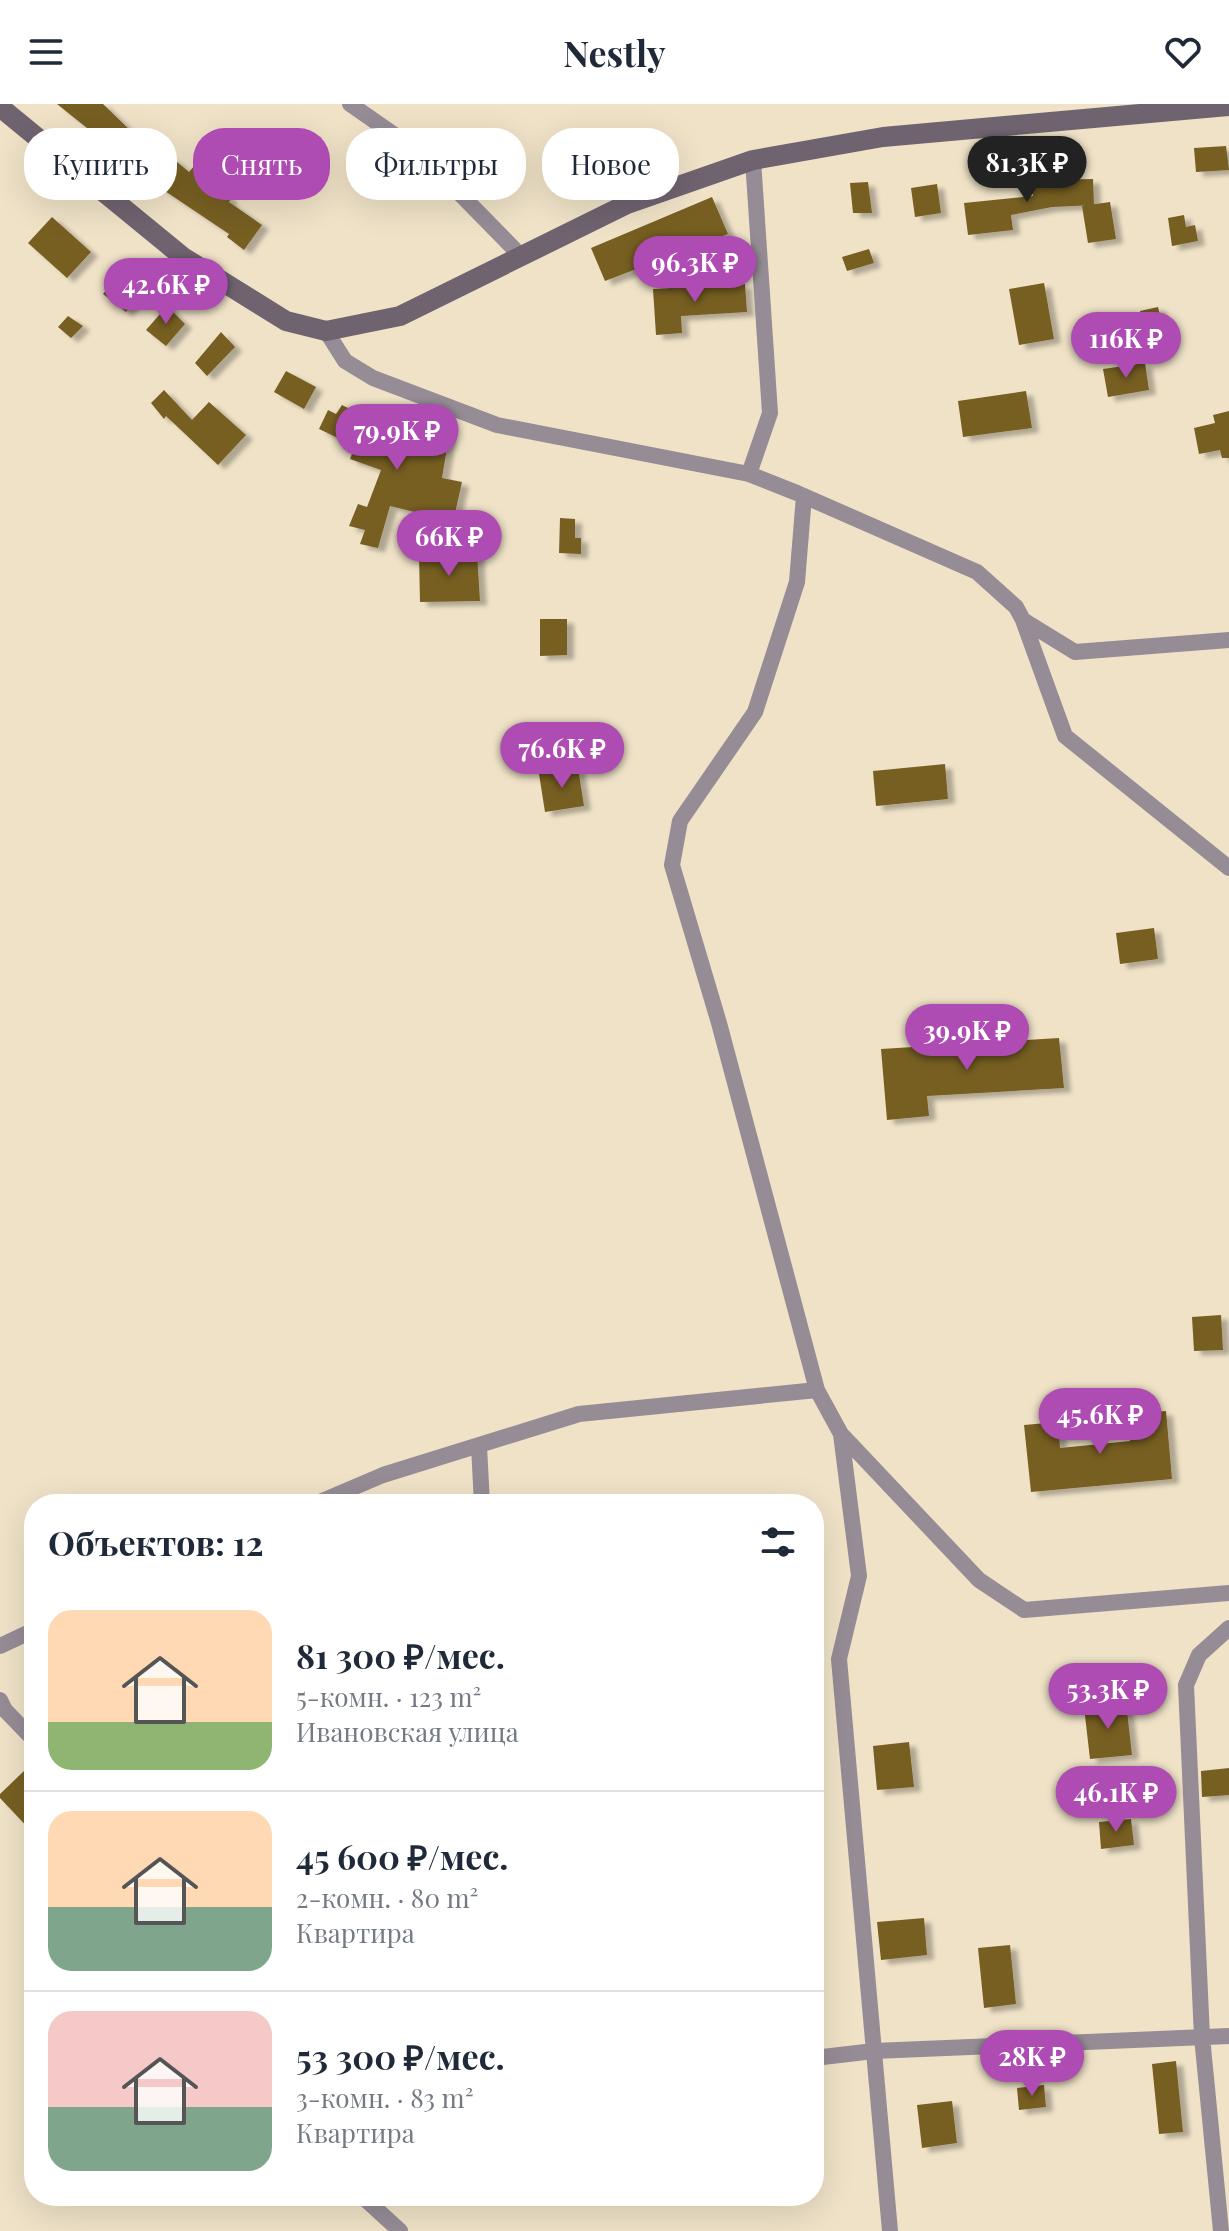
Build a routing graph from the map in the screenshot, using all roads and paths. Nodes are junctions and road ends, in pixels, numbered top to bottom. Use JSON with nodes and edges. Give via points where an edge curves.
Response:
{"nodes":[{"id":1,"x":350,"y":104,"type":"edge"},
{"id":2,"x":1229,"y":106,"type":"edge"},
{"id":3,"x":0,"y":107,"type":"edge"},
{"id":4,"x":1134,"y":108,"type":"edge"},
{"id":5,"x":753,"y":160,"type":"junction"},
{"id":6,"x":521,"y":256,"type":"junction"},
{"id":7,"x":326,"y":331,"type":"junction"},
{"id":8,"x":749,"y":474,"type":"junction"},
{"id":9,"x":804,"y":496,"type":"junction"},
{"id":10,"x":1023,"y":620,"type":"junction"},
{"id":11,"x":1229,"y":640,"type":"edge"},
{"id":12,"x":1229,"y":868,"type":"edge"},
{"id":13,"x":817,"y":1390,"type":"junction"},
{"id":14,"x":841,"y":1434,"type":"junction"},
{"id":15,"x":479,"y":1446,"type":"junction"},
{"id":16,"x":338,"y":1494,"type":"edge"},
{"id":17,"x":481,"y":1494,"type":"edge"},
{"id":18,"x":1229,"y":1593,"type":"edge"},
{"id":19,"x":1229,"y":1628,"type":"edge"},
{"id":20,"x":24,"y":1635,"type":"edge"},
{"id":21,"x":0,"y":1646,"type":"edge"},
{"id":22,"x":0,"y":1700,"type":"edge"},
{"id":23,"x":24,"y":1730,"type":"edge"},
{"id":24,"x":1229,"y":2036,"type":"edge"},
{"id":25,"x":1202,"y":2037,"type":"junction"},
{"id":26,"x":874,"y":2051,"type":"junction"},
{"id":27,"x":824,"y":2057,"type":"edge"},
{"id":28,"x":373,"y":2206,"type":"edge"},
{"id":29,"x":400,"y":2231,"type":"edge"},
{"id":30,"x":890,"y":2231,"type":"edge"},
{"id":31,"x":1221,"y":2231,"type":"edge"}],
"edges":[{"from":1,"to":6,"type":"street","via":[[419,152]]},
{"from":2,"to":4,"type":"main road"},
{"from":3,"to":7,"type":"main road","via":[[183,257],[286,321]]},
{"from":4,"to":5,"type":"main road","via":[[883,137]]},
{"from":5,"to":6,"type":"main road","via":[[627,204]]},
{"from":5,"to":8,"type":"street","via":[[770,413]]},
{"from":6,"to":7,"type":"main road","via":[[400,316]]},
{"from":7,"to":8,"type":"street","via":[[345,361],[373,378],[497,425]]},
{"from":8,"to":9,"type":"street"},
{"from":9,"to":10,"type":"street","via":[[977,572]]},
{"from":9,"to":13,"type":"street","via":[[797,582],[755,712],[680,821],[672,865]]},
{"from":10,"to":11,"type":"street","via":[[1075,652]]},
{"from":10,"to":12,"type":"street","via":[[1065,736]]},
{"from":13,"to":14,"type":"street"},
{"from":13,"to":15,"type":"street","via":[[579,1414]]},
{"from":14,"to":18,"type":"street","via":[[979,1580],[1024,1610]]},
{"from":14,"to":26,"type":"street","via":[[859,1576],[839,1659]]},
{"from":15,"to":16,"type":"street"},
{"from":15,"to":17,"type":"street"},
{"from":19,"to":25,"type":"street","via":[[1199,1655],[1186,1685]]},
{"from":20,"to":21,"type":"street"},
{"from":22,"to":23,"type":"street"},
{"from":24,"to":25,"type":"street"},
{"from":25,"to":26,"type":"street"},
{"from":25,"to":31,"type":"street"},
{"from":26,"to":27,"type":"street"},
{"from":26,"to":30,"type":"street"},
{"from":28,"to":29,"type":"street"}]}
